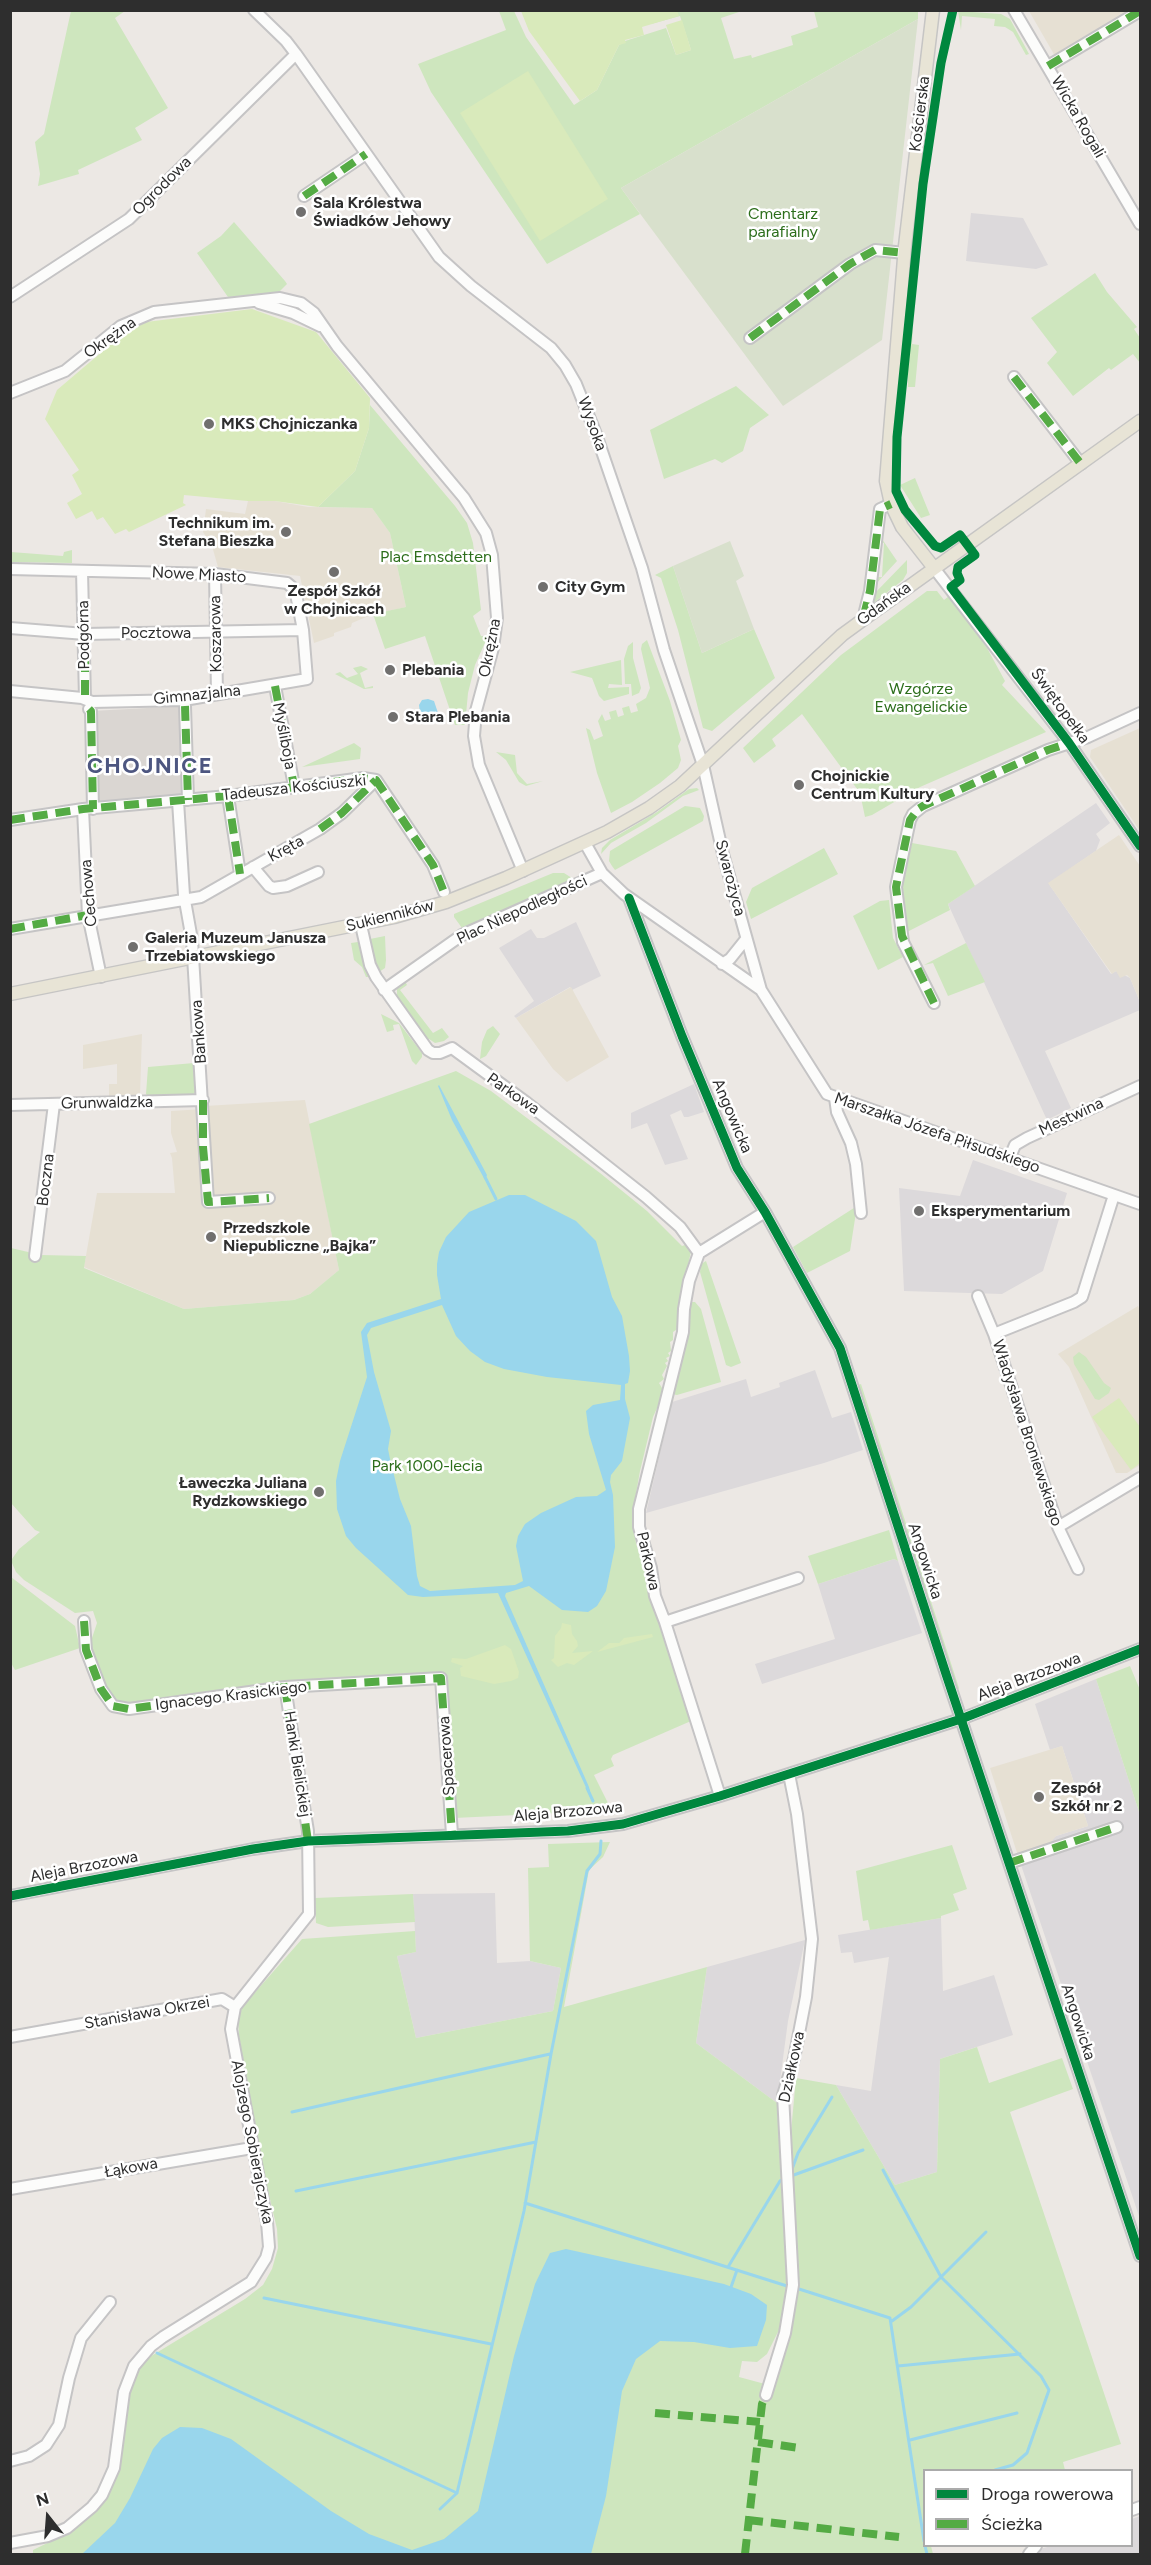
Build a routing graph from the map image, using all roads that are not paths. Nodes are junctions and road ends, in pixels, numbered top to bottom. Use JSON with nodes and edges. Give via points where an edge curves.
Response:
{"nodes":[{"id":1,"x":254,"y":10,"type":"edge"},
{"id":2,"x":933,"y":10,"type":"edge"},
{"id":3,"x":1014,"y":10,"type":"edge"},
{"id":4,"x":1140,"y":11,"type":"edge"},
{"id":5,"x":296,"y":54,"type":"junction"},
{"id":6,"x":1048,"y":66,"type":"junction"},
{"id":7,"x":366,"y":154,"type":"junction"},
{"id":8,"x":304,"y":196,"type":"dead end"},
{"id":9,"x":1140,"y":224,"type":"edge"},
{"id":10,"x":905,"y":253,"type":"junction"},
{"id":11,"x":10,"y":297,"type":"edge"},
{"id":12,"x":750,"y":338,"type":"dead end"},
{"id":13,"x":1014,"y":377,"type":"dead end"},
{"id":14,"x":10,"y":393,"type":"edge"},
{"id":15,"x":1140,"y":421,"type":"edge"},
{"id":16,"x":1081,"y":464,"type":"junction"},
{"id":17,"x":891,"y":504,"type":"junction"},
{"id":18,"x":934,"y":568,"type":"junction"},
{"id":19,"x":10,"y":569,"type":"edge"},
{"id":20,"x":82,"y":571,"type":"junction"},
{"id":21,"x":215,"y":574,"type":"junction"},
{"id":22,"x":868,"y":616,"type":"junction"},
{"id":23,"x":10,"y":628,"type":"edge"},
{"id":24,"x":303,"y":630,"type":"junction"},
{"id":25,"x":216,"y":633,"type":"junction"},
{"id":26,"x":85,"y":634,"type":"junction"},
{"id":27,"x":307,"y":679,"type":"joint"},
{"id":28,"x":275,"y":686,"type":"junction"},
{"id":29,"x":10,"y":691,"type":"edge"},
{"id":30,"x":217,"y":694,"type":"junction"},
{"id":31,"x":87,"y":704,"type":"junction"},
{"id":32,"x":185,"y":706,"type":"dead end"},
{"id":33,"x":1140,"y":714,"type":"edge"},
{"id":34,"x":1069,"y":743,"type":"junction"},
{"id":35,"x":703,"y":765,"type":"junction"},
{"id":36,"x":376,"y":780,"type":"junction"},
{"id":37,"x":294,"y":786,"type":"junction"},
{"id":38,"x":228,"y":796,"type":"junction"},
{"id":39,"x":183,"y":801,"type":"junction"},
{"id":40,"x":89,"y":809,"type":"junction"},
{"id":41,"x":10,"y":820,"type":"edge"},
{"id":42,"x":585,"y":843,"type":"junction"},
{"id":43,"x":1140,"y":846,"type":"edge"},
{"id":44,"x":254,"y":867,"type":"junction"},
{"id":45,"x":523,"y":871,"type":"junction"},
{"id":46,"x":318,"y":872,"type":"dead end"},
{"id":47,"x":602,"y":873,"type":"junction"},
{"id":48,"x":240,"y":874,"type":"junction"},
{"id":49,"x":444,"y":892,"type":"dead end"},
{"id":50,"x":629,"y":898,"type":"junction"},
{"id":51,"x":185,"y":901,"type":"junction"},
{"id":52,"x":88,"y":915,"type":"junction"},
{"id":53,"x":652,"y":915,"type":"junction"},
{"id":54,"x":361,"y":925,"type":"junction"},
{"id":55,"x":640,"y":928,"type":"junction"},
{"id":56,"x":10,"y":929,"type":"edge"},
{"id":57,"x":746,"y":939,"type":"junction"},
{"id":58,"x":194,"y":958,"type":"junction"},
{"id":59,"x":722,"y":964,"type":"junction"},
{"id":60,"x":101,"y":977,"type":"junction"},
{"id":61,"x":384,"y":990,"type":"junction"},
{"id":62,"x":761,"y":990,"type":"junction"},
{"id":63,"x":10,"y":994,"type":"edge"},
{"id":64,"x":934,"y":1004,"type":"dead end"},
{"id":65,"x":1140,"y":1086,"type":"edge"},
{"id":66,"x":835,"y":1098,"type":"junction"},
{"id":67,"x":203,"y":1100,"type":"junction"},
{"id":68,"x":54,"y":1104,"type":"junction"},
{"id":69,"x":10,"y":1106,"type":"edge"},
{"id":70,"x":1010,"y":1157,"type":"junction"},
{"id":71,"x":1114,"y":1195,"type":"junction"},
{"id":72,"x":269,"y":1198,"type":"dead end"},
{"id":73,"x":1140,"y":1204,"type":"edge"},
{"id":74,"x":765,"y":1212,"type":"junction"},
{"id":75,"x":861,"y":1213,"type":"dead end"},
{"id":76,"x":699,"y":1253,"type":"junction"},
{"id":77,"x":35,"y":1256,"type":"dead end"},
{"id":78,"x":978,"y":1296,"type":"dead end"},
{"id":79,"x":994,"y":1334,"type":"junction"},
{"id":80,"x":1140,"y":1478,"type":"edge"},
{"id":81,"x":1058,"y":1527,"type":"junction"},
{"id":82,"x":1078,"y":1569,"type":"dead end"},
{"id":83,"x":798,"y":1578,"type":"dead end"},
{"id":84,"x":84,"y":1621,"type":"dead end"},
{"id":85,"x":665,"y":1622,"type":"junction"},
{"id":86,"x":1140,"y":1649,"type":"edge"},
{"id":87,"x":441,"y":1678,"type":"joint"},
{"id":88,"x":285,"y":1686,"type":"junction"},
{"id":89,"x":961,"y":1719,"type":"junction"},
{"id":90,"x":789,"y":1774,"type":"junction"},
{"id":91,"x":720,"y":1796,"type":"junction"},
{"id":92,"x":1117,"y":1827,"type":"dead end"},
{"id":93,"x":452,"y":1834,"type":"junction"},
{"id":94,"x":308,"y":1841,"type":"junction"},
{"id":95,"x":1009,"y":1863,"type":"junction"},
{"id":96,"x":10,"y":1896,"type":"edge"},
{"id":97,"x":235,"y":2007,"type":"junction"},
{"id":98,"x":10,"y":2037,"type":"edge"},
{"id":99,"x":252,"y":2148,"type":"junction"},
{"id":100,"x":10,"y":2189,"type":"edge"},
{"id":101,"x":1140,"y":2256,"type":"edge"},
{"id":102,"x":110,"y":2302,"type":"dead end"},
{"id":103,"x":766,"y":2394,"type":"dead end"},
{"id":104,"x":10,"y":2461,"type":"edge"},
{"id":105,"x":10,"y":2542,"type":"edge"}],
"edges":[{"from":1,"to":5,"type":"street","name":"Wysoka"},
{"from":2,"to":10,"type":"main road","name":"Kościerska"},
{"from":3,"to":6,"type":"street","name":"Wicka Rogali"},
{"from":4,"to":6,"type":"street"},
{"from":5,"to":7,"type":"street","name":"Wysoka"},
{"from":5,"to":11,"type":"street","name":"Ogrodowa","via":[[129,219]]},
{"from":6,"to":9,"type":"street","name":"Wicka Rogali"},
{"from":7,"to":8,"type":"street"},
{"from":7,"to":35,"type":"street","name":"Wysoka","via":[[439,257],[551,348],[576,384],[642,568],[664,650]]},
{"from":10,"to":12,"type":"street","via":[[875,250]]},
{"from":10,"to":17,"type":"main road","name":"Kościerska","via":[[886,474]]},
{"from":13,"to":16,"type":"street"},
{"from":14,"to":45,"type":"street","name":"Okrężna","via":[[65,371],[108,335],[144,315],[252,302],[292,313],[323,328],[464,498],[486,533],[492,555],[497,618],[474,736],[479,765]]},
{"from":15,"to":16,"type":"main road","name":"Gdańska"},
{"from":16,"to":18,"type":"main road","name":"Gdańska"},
{"from":17,"to":18,"type":"main road","name":"Kościerska","via":[[908,536]]},
{"from":17,"to":22,"type":"street","via":[[880,509],[865,611]]},
{"from":18,"to":22,"type":"main road","name":"Gdańska"},
{"from":18,"to":34,"type":"street","name":"Świętopełka"},
{"from":19,"to":20,"type":"street","name":"Nowe Miasto"},
{"from":20,"to":21,"type":"street","name":"Nowe Miasto"},
{"from":20,"to":26,"type":"street","name":"Podgórna"},
{"from":21,"to":24,"type":"street","name":"Nowe Miasto","via":[[280,580],[290,585],[296,594]]},
{"from":21,"to":25,"type":"street","name":"Koszarowa"},
{"from":22,"to":35,"type":"main road","name":"Gdańska"},
{"from":23,"to":26,"type":"street","name":"Pocztowa"},
{"from":24,"to":25,"type":"street","name":"Pocztowa"},
{"from":24,"to":27,"type":"street","name":"Nowe Miasto"},
{"from":25,"to":26,"type":"street","name":"Pocztowa"},
{"from":25,"to":30,"type":"street","name":"Koszarowa"},
{"from":26,"to":31,"type":"street","name":"Podgórna"},
{"from":27,"to":28,"type":"street","name":"Gimnazjalna"},
{"from":28,"to":30,"type":"street","name":"Gimnazjalna"},
{"from":28,"to":37,"type":"street","name":"Myśliboja"},
{"from":29,"to":31,"type":"street","name":"Gimnazjalna"},
{"from":30,"to":31,"type":"street","name":"Gimnazjalna","via":[[184,700]]},
{"from":31,"to":40,"type":"street","name":"Podgórna","via":[[91,711]]},
{"from":32,"to":39,"type":"street","name":"Bankowa"},
{"from":33,"to":34,"type":"street"},
{"from":34,"to":43,"type":"street","name":"Świętopełka"},
{"from":34,"to":64,"type":"street","via":[[923,806],[910,820],[896,887],[902,936]]},
{"from":35,"to":42,"type":"main road","name":"Sukienników","via":[[649,808]]},
{"from":35,"to":57,"type":"street","name":"Swarożyca"},
{"from":36,"to":37,"type":"street","name":"Tadeusza Kościuszki"},
{"from":36,"to":44,"type":"street","name":"Kręta","via":[[320,829]]},
{"from":36,"to":49,"type":"street","name":"Tadeusza Kościuszki","via":[[433,865]]},
{"from":37,"to":38,"type":"street","name":"Tadeusza Kościuszki"},
{"from":38,"to":39,"type":"street","name":"Tadeusza Kościuszki"},
{"from":38,"to":48,"type":"street"},
{"from":39,"to":40,"type":"street","name":"Tadeusza Kościuszki"},
{"from":39,"to":51,"type":"street","name":"Bankowa"},
{"from":40,"to":41,"type":"street","name":"Tadeusza Kościuszki"},
{"from":40,"to":52,"type":"street","name":"Cechowa"},
{"from":42,"to":45,"type":"main road","name":"Sukienników"},
{"from":42,"to":47,"type":"street","name":"Marszałka Józefa Piłsudskiego"},
{"from":44,"to":46,"type":"street","via":[[273,888]]},
{"from":44,"to":48,"type":"street","name":"Kręta"},
{"from":45,"to":54,"type":"main road","name":"Sukienników","via":[[434,906]]},
{"from":47,"to":50,"type":"street","name":"Marszałka Józefa Piłsudskiego"},
{"from":47,"to":61,"type":"street","name":"Plac Niepodległości","via":[[462,934]]},
{"from":48,"to":51,"type":"street","name":"Kręta","via":[[201,897]]},
{"from":50,"to":53,"type":"street","name":"Marszałka Józefa Piłsudskiego"},
{"from":50,"to":55,"type":"street","name":"Angowicka"},
{"from":51,"to":52,"type":"street","name":"Kręta"},
{"from":51,"to":58,"type":"street","name":"Bankowa"},
{"from":52,"to":56,"type":"street","name":"Kręta"},
{"from":52,"to":60,"type":"street","name":"Cechowa"},
{"from":53,"to":55,"type":"street"},
{"from":53,"to":59,"type":"street","name":"Marszałka Józefa Piłsudskiego"},
{"from":54,"to":58,"type":"main road","name":"Sukienników"},
{"from":54,"to":61,"type":"street","name":"Parkowa","via":[[370,965]]},
{"from":55,"to":74,"type":"street","name":"Angowicka","via":[[737,1168]]},
{"from":57,"to":59,"type":"street"},
{"from":57,"to":62,"type":"street","name":"Swarożyca"},
{"from":58,"to":60,"type":"main road","name":"Sukienników"},
{"from":58,"to":67,"type":"street","name":"Bankowa"},
{"from":59,"to":62,"type":"street","name":"Marszałka Józefa Piłsudskiego"},
{"from":60,"to":63,"type":"main road","name":"Sukienników"},
{"from":61,"to":76,"type":"street","name":"Parkowa","via":[[431,1052],[452,1048],[582,1144],[680,1227]]},
{"from":62,"to":66,"type":"street","name":"Marszałka Józefa Piłsudskiego","via":[[818,1083]]},
{"from":65,"to":70,"type":"street","name":"Mestwina","via":[[1020,1141]]},
{"from":66,"to":70,"type":"street","name":"Marszałka Józefa Piłsudskiego"},
{"from":66,"to":75,"type":"street","via":[[856,1164]]},
{"from":67,"to":68,"type":"street","name":"Grunwaldzka"},
{"from":67,"to":72,"type":"street","name":"Bankowa","via":[[208,1202]]},
{"from":68,"to":69,"type":"street","name":"Grunwaldzka"},
{"from":68,"to":77,"type":"street","name":"Boczna"},
{"from":70,"to":71,"type":"street","name":"Marszałka Józefa Piłsudskiego"},
{"from":71,"to":73,"type":"street","name":"Marszałka Józefa Piłsudskiego"},
{"from":71,"to":79,"type":"street","via":[[1082,1297]]},
{"from":74,"to":76,"type":"street"},
{"from":74,"to":89,"type":"street","name":"Angowicka","via":[[840,1348]]},
{"from":76,"to":85,"type":"street","name":"Parkowa","via":[[689,1281],[683,1332],[639,1509],[639,1527]]},
{"from":78,"to":79,"type":"street","name":"Władysława Broniewskiego"},
{"from":79,"to":81,"type":"street","name":"Władysława Broniewskiego"},
{"from":80,"to":81,"type":"street"},
{"from":81,"to":82,"type":"street","name":"Władysława Broniewskiego"},
{"from":83,"to":85,"type":"street"},
{"from":84,"to":88,"type":"street","name":"Ignacego Krasickiego","via":[[86,1650],[96,1678],[106,1699],[118,1708]]},
{"from":85,"to":91,"type":"street","name":"Parkowa"},
{"from":86,"to":89,"type":"street","name":"Aleja Brzozowa"},
{"from":87,"to":88,"type":"street","name":"Ignacego Krasickiego"},
{"from":87,"to":93,"type":"street","name":"Spacerowa"},
{"from":88,"to":94,"type":"street","name":"Hanki Bielickiej"},
{"from":89,"to":90,"type":"street","name":"Aleja Brzozowa"},
{"from":89,"to":95,"type":"street","name":"Angowicka"},
{"from":90,"to":91,"type":"street","name":"Aleja Brzozowa"},
{"from":90,"to":103,"type":"street","name":"Działkowa","via":[[812,1940],[806,1997],[783,2095],[793,2285],[785,2333]]},
{"from":91,"to":93,"type":"street","name":"Aleja Brzozowa","via":[[600,1827]]},
{"from":92,"to":95,"type":"street"},
{"from":93,"to":94,"type":"street","name":"Aleja Brzozowa"},
{"from":94,"to":96,"type":"street","name":"Aleja Brzozowa"},
{"from":94,"to":97,"type":"street","name":"Stanisława Okrzei","via":[[309,1914]]},
{"from":95,"to":101,"type":"street","name":"Angowicka"},
{"from":97,"to":98,"type":"street","name":"Stanisława Okrzei","via":[[222,1999]]},
{"from":97,"to":99,"type":"street","name":"Alojzego Sobierajczyka","via":[[231,2029]]},
{"from":99,"to":100,"type":"street","name":"Łąkowa"},
{"from":99,"to":105,"type":"street","name":"Alojzego Sobierajczyka","via":[[269,2235],[261,2269],[251,2282],[151,2346],[134,2366],[124,2392],[114,2468],[92,2507],[67,2528],[48,2536]]},
{"from":102,"to":104,"type":"street","via":[[81,2338],[59,2425],[46,2445],[29,2456]]}]}
